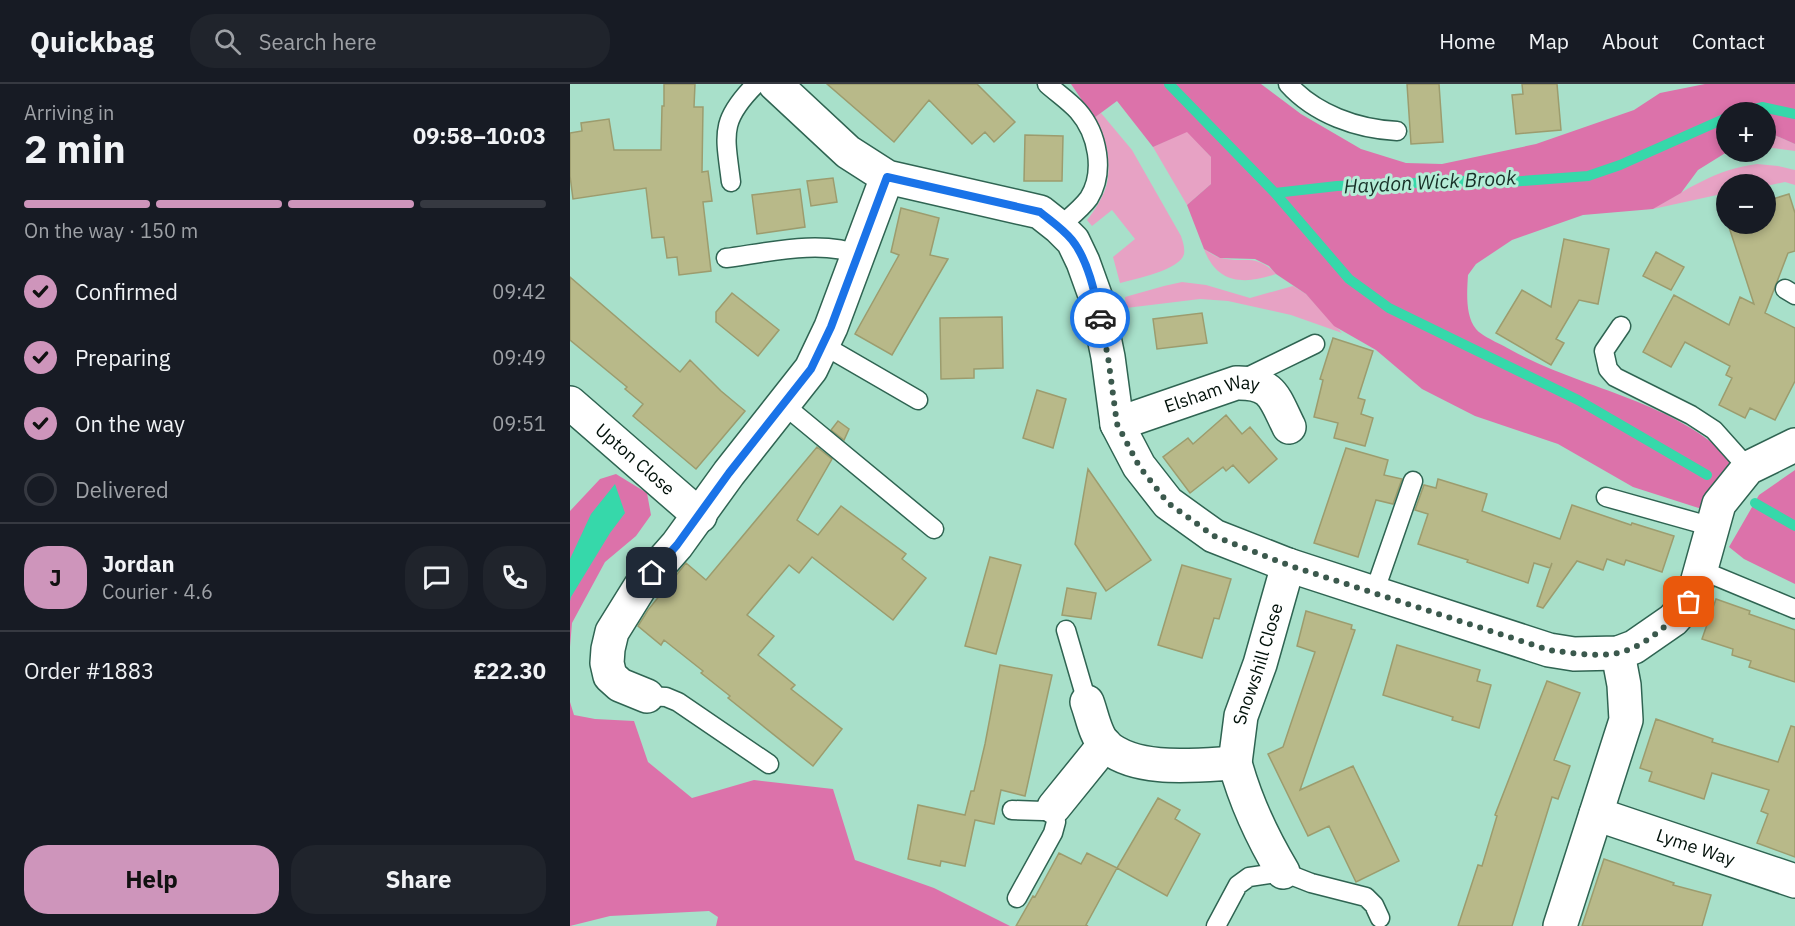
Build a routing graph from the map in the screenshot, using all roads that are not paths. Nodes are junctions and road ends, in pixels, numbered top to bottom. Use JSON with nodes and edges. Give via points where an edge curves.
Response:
{"nodes":[{"id":1,"x":756,"y":84,"type":"edge"},
{"id":2,"x":775,"y":84,"type":"edge"},
{"id":3,"x":1047,"y":84,"type":"edge"},
{"id":4,"x":1288,"y":84,"type":"edge"},
{"id":5,"x":1397,"y":131,"type":"dead end"},
{"id":6,"x":887,"y":177,"type":"junction"},
{"id":7,"x":731,"y":182,"type":"dead end"},
{"id":8,"x":1059,"y":226,"type":"junction"},
{"id":9,"x":859,"y":255,"type":"junction"},
{"id":10,"x":726,"y":258,"type":"dead end"},
{"id":11,"x":1621,"y":326,"type":"dead end"},
{"id":12,"x":1315,"y":344,"type":"dead end"},
{"id":13,"x":817,"y":357,"type":"junction"},
{"id":14,"x":1236,"y":383,"type":"junction"},
{"id":15,"x":918,"y":400,"type":"dead end"},
{"id":16,"x":571,"y":405,"type":"edge"},
{"id":17,"x":784,"y":405,"type":"junction"},
{"id":18,"x":1117,"y":424,"type":"junction"},
{"id":19,"x":1289,"y":427,"type":"dead end"},
{"id":20,"x":1795,"y":445,"type":"edge"},
{"id":21,"x":1748,"y":468,"type":"junction"},
{"id":22,"x":1413,"y":482,"type":"dead end"},
{"id":23,"x":1606,"y":497,"type":"dead end"},
{"id":24,"x":700,"y":516,"type":"junction"},
{"id":25,"x":1713,"y":527,"type":"junction"},
{"id":26,"x":934,"y":529,"type":"dead end"},
{"id":27,"x":1288,"y":565,"type":"junction"},
{"id":28,"x":1701,"y":570,"type":"junction"},
{"id":29,"x":1374,"y":593,"type":"junction"},
{"id":30,"x":1795,"y":609,"type":"edge"},
{"id":31,"x":1066,"y":630,"type":"dead end"},
{"id":32,"x":1618,"y":653,"type":"junction"},
{"id":33,"x":647,"y":696,"type":"joint"},
{"id":34,"x":1087,"y":702,"type":"joint"},
{"id":35,"x":1105,"y":744,"type":"junction"},
{"id":36,"x":769,"y":764,"type":"dead end"},
{"id":37,"x":1235,"y":764,"type":"junction"},
{"id":38,"x":1054,"y":807,"type":"junction"},
{"id":39,"x":1012,"y":810,"type":"dead end"},
{"id":40,"x":1596,"y":814,"type":"junction"},
{"id":41,"x":1283,"y":872,"type":"junction"},
{"id":42,"x":1795,"y":881,"type":"edge"},
{"id":43,"x":1017,"y":898,"type":"dead end"},
{"id":44,"x":1380,"y":918,"type":"dead end"},
{"id":45,"x":1216,"y":926,"type":"edge"},
{"id":46,"x":1560,"y":926,"type":"edge"}],
"edges":[{"from":1,"to":7,"type":"lane","via":[[732,112],[727,125]]},
{"from":2,"to":6,"type":"street","via":[[848,152]]},
{"from":3,"to":8,"type":"lane","via":[[1078,111],[1088,127],[1098,167],[1090,196]]},
{"from":4,"to":5,"type":"lane","via":[[1329,114],[1355,125]]},
{"from":6,"to":8,"type":"street","via":[[1040,212]]},
{"from":6,"to":9,"type":"street"},
{"from":8,"to":18,"type":"street","via":[[1073,241],[1096,298]]},
{"from":9,"to":10,"type":"lane","via":[[845,249],[819,247]]},
{"from":9,"to":13,"type":"street"},
{"from":11,"to":21,"type":"lane","via":[[1604,351],[1608,369],[1615,377],[1714,430]]},
{"from":12,"to":14,"type":"lane"},
{"from":13,"to":15,"type":"lane"},
{"from":13,"to":17,"type":"street"},
{"from":14,"to":18,"type":"street","name":"Elsham Way"},
{"from":14,"to":19,"type":"street","name":"Elsham Way","via":[[1261,385],[1272,394]]},
{"from":16,"to":24,"type":"street","name":"Upton Close"},
{"from":17,"to":24,"type":"street"},
{"from":17,"to":26,"type":"lane"},
{"from":18,"to":27,"type":"street","via":[[1139,466],[1168,503],[1214,536]]},
{"from":20,"to":21,"type":"street"},
{"from":21,"to":25,"type":"street","via":[[1719,504]]},
{"from":22,"to":29,"type":"lane"},
{"from":23,"to":25,"type":"lane"},
{"from":24,"to":33,"type":"street","via":[[640,587],[612,633],[607,663],[610,676]]},
{"from":25,"to":28,"type":"street"},
{"from":27,"to":29,"type":"street"},
{"from":27,"to":37,"type":"street","name":"Snowshill Close","via":[[1260,664],[1240,716]]},
{"from":28,"to":30,"type":"lane"},
{"from":28,"to":32,"type":"street","via":[[1689,602],[1673,620],[1634,647]]},
{"from":29,"to":32,"type":"street","via":[[1549,650]]},
{"from":31,"to":34,"type":"lane"},
{"from":32,"to":40,"type":"street","via":[[1626,720]]},
{"from":33,"to":36,"type":"lane","via":[[678,702]]},
{"from":34,"to":35,"type":"street"},
{"from":35,"to":37,"type":"street","via":[[1120,754],[1160,766]]},
{"from":35,"to":38,"type":"street"},
{"from":37,"to":41,"type":"street","name":"Snowshill Close","via":[[1260,833]]},
{"from":38,"to":39,"type":"lane","via":[[1042,811]]},
{"from":38,"to":43,"type":"lane","via":[[1053,833]]},
{"from":40,"to":42,"type":"street","name":"Lyme Way"},
{"from":40,"to":46,"type":"street"},
{"from":41,"to":44,"type":"lane","via":[[1366,897]]},
{"from":41,"to":45,"type":"lane","via":[[1249,877],[1238,885]]}]}
